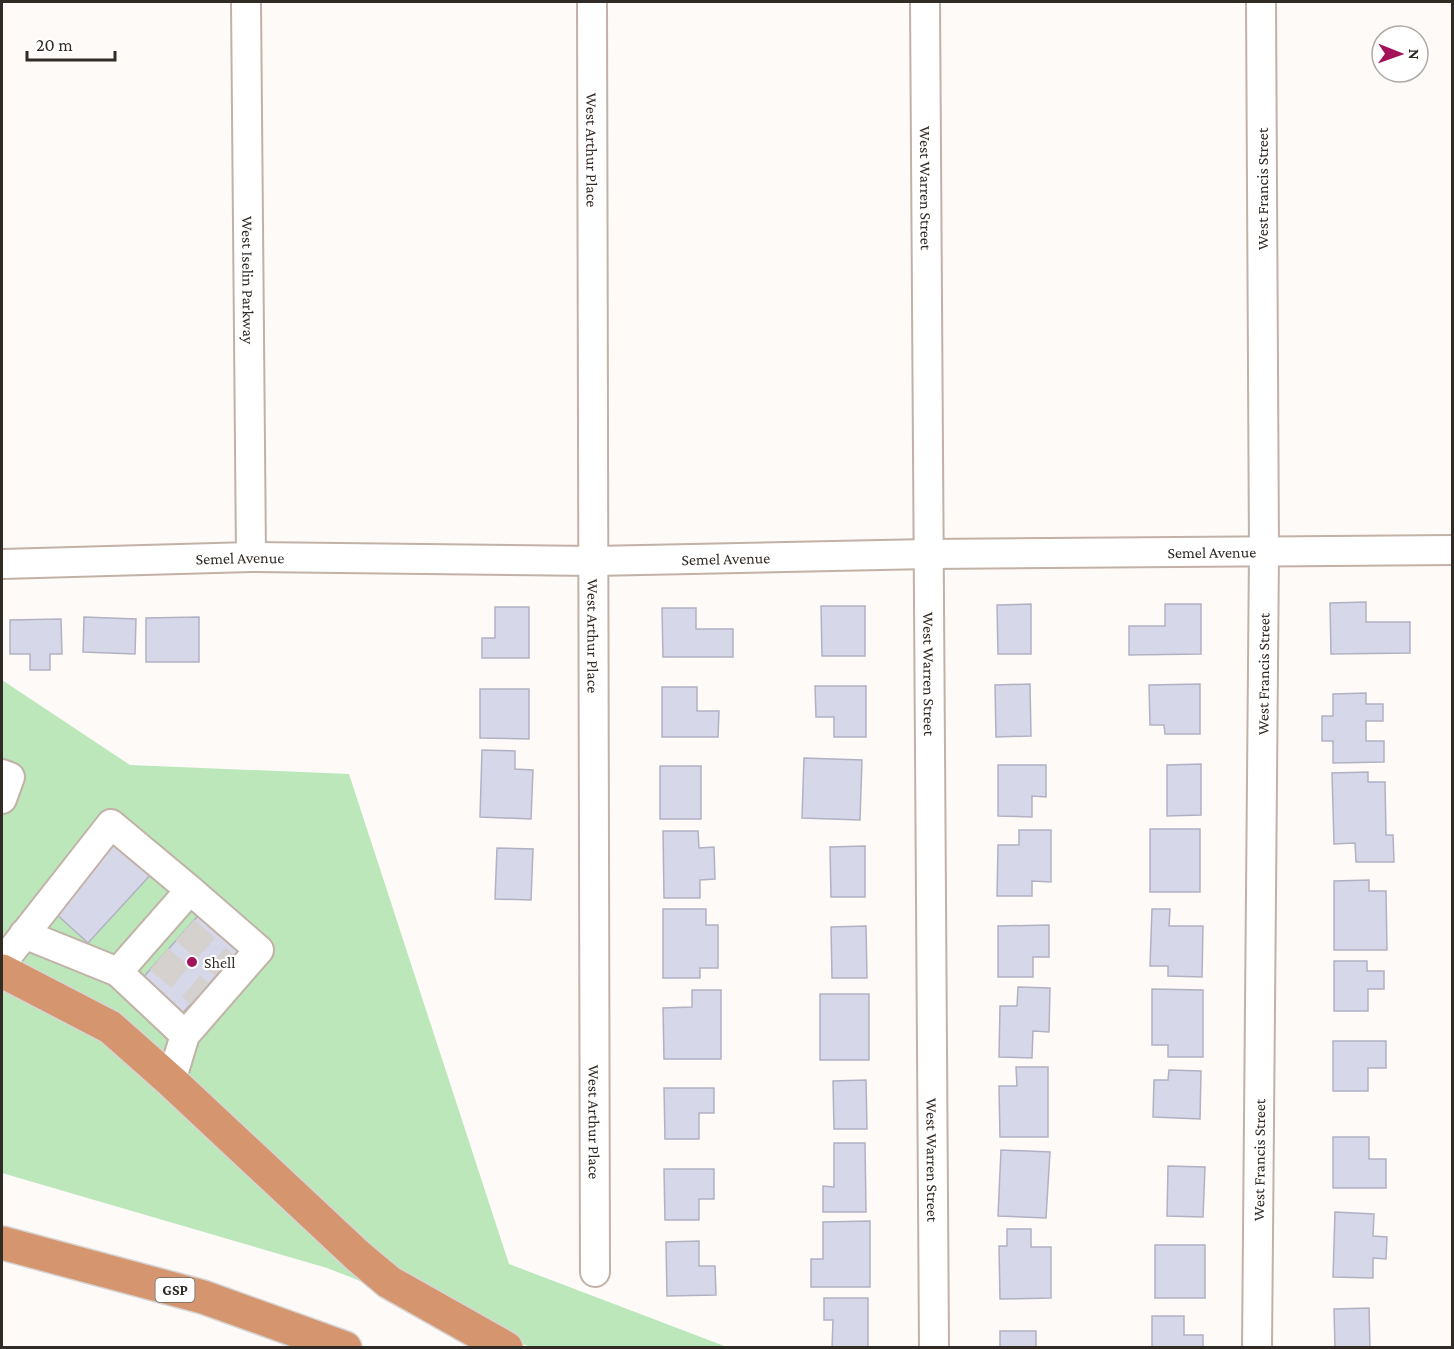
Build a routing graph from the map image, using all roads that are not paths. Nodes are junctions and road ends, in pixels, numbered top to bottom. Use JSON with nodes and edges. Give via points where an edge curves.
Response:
{"nodes":[{"id":1,"x":246,"y":2,"type":"edge"},
{"id":2,"x":592,"y":2,"type":"edge"},
{"id":3,"x":925,"y":2,"type":"edge"},
{"id":4,"x":1261,"y":2,"type":"edge"},
{"id":5,"x":1452,"y":550,"type":"edge"},
{"id":6,"x":1264,"y":552,"type":"junction"},
{"id":7,"x":928,"y":554,"type":"junction"},
{"id":8,"x":251,"y":557,"type":"junction"},
{"id":9,"x":594,"y":561,"type":"junction"},
{"id":10,"x":2,"y":564,"type":"edge"},
{"id":11,"x":2,"y":774,"type":"edge"},
{"id":12,"x":2,"y":799,"type":"edge"},
{"id":13,"x":190,"y":890,"type":"junction"},
{"id":14,"x":24,"y":934,"type":"junction"},
{"id":15,"x":2,"y":963,"type":"edge"},
{"id":16,"x":2,"y":971,"type":"edge"},
{"id":17,"x":118,"y":972,"type":"junction"},
{"id":18,"x":185,"y":1035,"type":"junction"},
{"id":19,"x":171,"y":1081,"type":"junction"},
{"id":20,"x":2,"y":1243,"type":"edge"},
{"id":21,"x":595,"y":1272,"type":"dead end"},
{"id":22,"x":345,"y":1347,"type":"edge"},
{"id":23,"x":506,"y":1347,"type":"edge"},
{"id":24,"x":934,"y":1347,"type":"edge"},
{"id":25,"x":1257,"y":1347,"type":"edge"}],
"edges":[{"from":1,"to":8,"type":"street","name":"West Iselin Parkway"},
{"from":2,"to":9,"type":"street","name":"West Arthur Place"},
{"from":3,"to":7,"type":"street","name":"West Warren Street"},
{"from":4,"to":6,"type":"street","name":"West Francis Street"},
{"from":5,"to":6,"type":"street","name":"Semel Avenue"},
{"from":6,"to":7,"type":"street","name":"Semel Avenue"},
{"from":6,"to":25,"type":"street","name":"West Francis Street"},
{"from":7,"to":9,"type":"street","name":"Semel Avenue"},
{"from":7,"to":24,"type":"street","name":"West Warren Street"},
{"from":8,"to":9,"type":"street","name":"Semel Avenue"},
{"from":8,"to":10,"type":"street","name":"Semel Avenue"},
{"from":9,"to":21,"type":"street","name":"West Arthur Place"},
{"from":11,"to":12,"type":"street","via":[[10,777]]},
{"from":13,"to":14,"type":"street","via":[[111,824]]},
{"from":13,"to":17,"type":"street","via":[[177,922],[151,951]]},
{"from":13,"to":18,"type":"street","via":[[259,950],[230,971],[206,999]]},
{"from":14,"to":15,"type":"street"},
{"from":14,"to":17,"type":"street"},
{"from":16,"to":19,"type":"highway","via":[[110,1027]]},
{"from":17,"to":18,"type":"street"},
{"from":18,"to":19,"type":"street"},
{"from":19,"to":23,"type":"highway","via":[[389,1282]]},
{"from":20,"to":22,"type":"highway","number":"GSP","via":[[203,1297]]}]}
